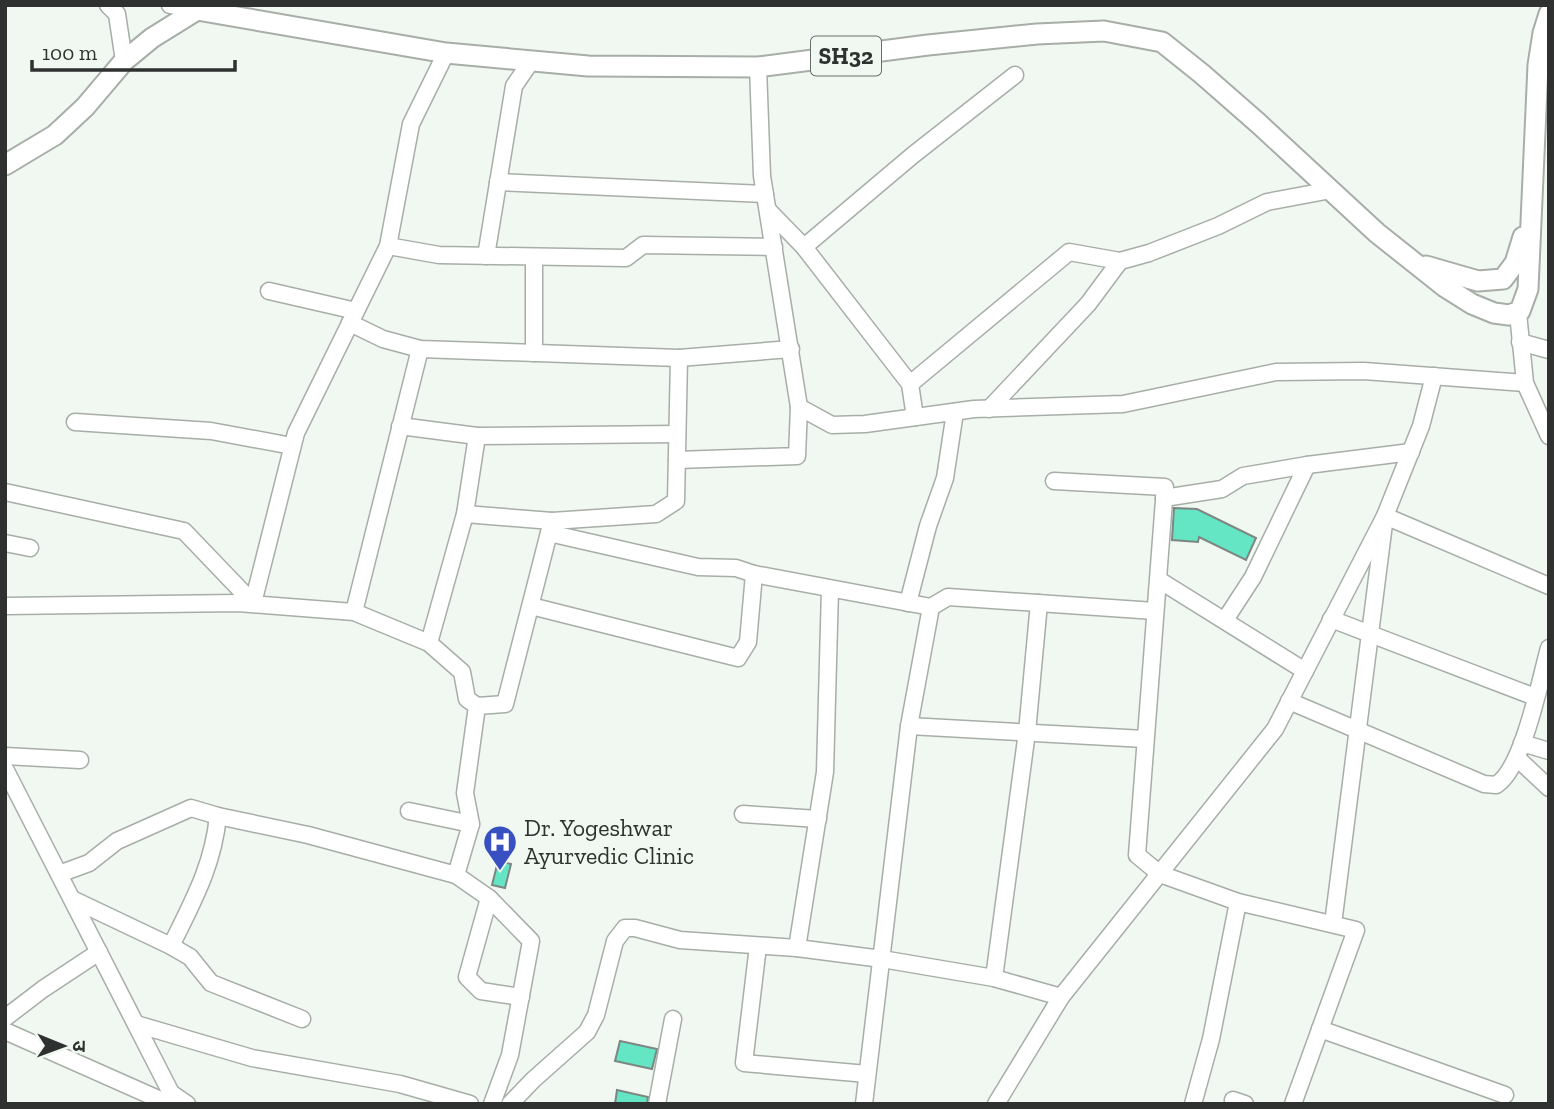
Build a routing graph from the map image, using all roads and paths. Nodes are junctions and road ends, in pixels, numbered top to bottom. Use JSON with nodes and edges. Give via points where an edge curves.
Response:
{"nodes":[{"id":1,"x":108,"y":5,"type":"edge"},
{"id":2,"x":170,"y":5,"type":"edge"},
{"id":3,"x":197,"y":10,"type":"junction"},
{"id":4,"x":1549,"y":14,"type":"edge"},
{"id":5,"x":446,"y":53,"type":"junction"},
{"id":6,"x":532,"y":60,"type":"junction"},
{"id":7,"x":124,"y":61,"type":"junction"},
{"id":8,"x":758,"y":67,"type":"junction"},
{"id":9,"x":1015,"y":75,"type":"dead end"},
{"id":10,"x":5,"y":165,"type":"edge"},
{"id":11,"x":498,"y":182,"type":"junction"},
{"id":12,"x":1331,"y":190,"type":"junction"},
{"id":13,"x":766,"y":202,"type":"junction"},
{"id":14,"x":1532,"y":205,"type":"junction"},
{"id":15,"x":388,"y":246,"type":"junction"},
{"id":16,"x":774,"y":247,"type":"junction"},
{"id":17,"x":804,"y":247,"type":"junction"},
{"id":18,"x":486,"y":256,"type":"junction"},
{"id":19,"x":534,"y":257,"type":"junction"},
{"id":20,"x":1119,"y":261,"type":"junction"},
{"id":21,"x":1415,"y":263,"type":"junction"},
{"id":22,"x":1503,"y":279,"type":"junction"},
{"id":23,"x":269,"y":290,"type":"dead end"},
{"id":24,"x":1518,"y":313,"type":"junction"},
{"id":25,"x":353,"y":317,"type":"junction"},
{"id":26,"x":1520,"y":342,"type":"junction"},
{"id":27,"x":420,"y":349,"type":"junction"},
{"id":28,"x":791,"y":349,"type":"junction"},
{"id":29,"x":1549,"y":350,"type":"edge"},
{"id":30,"x":534,"y":353,"type":"junction"},
{"id":31,"x":679,"y":358,"type":"junction"},
{"id":32,"x":1434,"y":376,"type":"junction"},
{"id":33,"x":1525,"y":383,"type":"junction"},
{"id":34,"x":910,"y":384,"type":"junction"},
{"id":35,"x":799,"y":407,"type":"junction"},
{"id":36,"x":989,"y":409,"type":"junction"},
{"id":37,"x":955,"y":412,"type":"junction"},
{"id":38,"x":915,"y":417,"type":"junction"},
{"id":39,"x":75,"y":422,"type":"dead end"},
{"id":40,"x":400,"y":426,"type":"junction"},
{"id":41,"x":677,"y":435,"type":"junction"},
{"id":42,"x":477,"y":436,"type":"junction"},
{"id":43,"x":1549,"y":436,"type":"edge"},
{"id":44,"x":292,"y":446,"type":"junction"},
{"id":45,"x":1411,"y":452,"type":"junction"},
{"id":46,"x":677,"y":460,"type":"junction"},
{"id":47,"x":1307,"y":465,"type":"junction"},
{"id":48,"x":1054,"y":481,"type":"dead end"},
{"id":49,"x":5,"y":492,"type":"edge"},
{"id":50,"x":1164,"y":498,"type":"junction"},
{"id":51,"x":464,"y":514,"type":"junction"},
{"id":52,"x":1385,"y":516,"type":"junction"},
{"id":53,"x":551,"y":527,"type":"junction"},
{"id":54,"x":5,"y":543,"type":"edge"},
{"id":55,"x":30,"y":548,"type":"dead end"},
{"id":56,"x":754,"y":575,"type":"junction"},
{"id":57,"x":1159,"y":580,"type":"junction"},
{"id":58,"x":1549,"y":586,"type":"edge"},
{"id":59,"x":830,"y":589,"type":"junction"},
{"id":60,"x":253,"y":603,"type":"junction"},
{"id":61,"x":908,"y":603,"type":"junction"},
{"id":62,"x":1038,"y":603,"type":"junction"},
{"id":63,"x":5,"y":606,"type":"edge"},
{"id":64,"x":530,"y":606,"type":"junction"},
{"id":65,"x":931,"y":607,"type":"junction"},
{"id":66,"x":1155,"y":611,"type":"junction"},
{"id":67,"x":354,"y":612,"type":"junction"},
{"id":68,"x":1331,"y":619,"type":"junction"},
{"id":69,"x":1224,"y":620,"type":"junction"},
{"id":70,"x":1370,"y":634,"type":"junction"},
{"id":71,"x":429,"y":643,"type":"junction"},
{"id":72,"x":1549,"y":648,"type":"edge"},
{"id":73,"x":1304,"y":671,"type":"junction"},
{"id":74,"x":1535,"y":698,"type":"junction"},
{"id":75,"x":1289,"y":701,"type":"junction"},
{"id":76,"x":477,"y":706,"type":"junction"},
{"id":77,"x":909,"y":726,"type":"junction"},
{"id":78,"x":1357,"y":731,"type":"junction"},
{"id":79,"x":1027,"y":733,"type":"junction"},
{"id":80,"x":1145,"y":739,"type":"junction"},
{"id":81,"x":1519,"y":750,"type":"junction"},
{"id":82,"x":1549,"y":751,"type":"edge"},
{"id":83,"x":5,"y":756,"type":"edge"},
{"id":84,"x":80,"y":761,"type":"dead end"},
{"id":85,"x":5,"y":769,"type":"edge"},
{"id":86,"x":1549,"y":788,"type":"edge"},
{"id":87,"x":409,"y":810,"type":"dead end"},
{"id":88,"x":743,"y":814,"type":"dead end"},
{"id":89,"x":218,"y":816,"type":"junction"},
{"id":90,"x":818,"y":819,"type":"junction"},
{"id":91,"x":471,"y":824,"type":"junction"},
{"id":92,"x":59,"y":874,"type":"junction"},
{"id":93,"x":1160,"y":874,"type":"junction"},
{"id":94,"x":456,"y":875,"type":"junction"},
{"id":95,"x":489,"y":898,"type":"junction"},
{"id":96,"x":72,"y":899,"type":"junction"},
{"id":97,"x":1238,"y":902,"type":"junction"},
{"id":98,"x":1333,"y":924,"type":"junction"},
{"id":99,"x":171,"y":946,"type":"junction"},
{"id":100,"x":758,"y":946,"type":"junction"},
{"id":101,"x":797,"y":948,"type":"junction"},
{"id":102,"x":99,"y":952,"type":"junction"},
{"id":103,"x":882,"y":959,"type":"junction"},
{"id":104,"x":994,"y":978,"type":"junction"},
{"id":105,"x":520,"y":997,"type":"junction"},
{"id":106,"x":1061,"y":997,"type":"junction"},
{"id":107,"x":5,"y":1018,"type":"edge"},
{"id":108,"x":302,"y":1018,"type":"dead end"},
{"id":109,"x":673,"y":1020,"type":"dead end"},
{"id":110,"x":135,"y":1024,"type":"junction"},
{"id":111,"x":1320,"y":1028,"type":"junction"},
{"id":112,"x":5,"y":1031,"type":"edge"},
{"id":113,"x":867,"y":1074,"type":"junction"},
{"id":114,"x":1505,"y":1095,"type":"dead end"},
{"id":115,"x":167,"y":1100,"type":"edge"},
{"id":116,"x":187,"y":1104,"type":"edge"},
{"id":117,"x":470,"y":1104,"type":"edge"},
{"id":118,"x":492,"y":1104,"type":"edge"},
{"id":119,"x":510,"y":1104,"type":"edge"},
{"id":120,"x":657,"y":1104,"type":"edge"},
{"id":121,"x":864,"y":1104,"type":"edge"},
{"id":122,"x":996,"y":1104,"type":"edge"},
{"id":123,"x":1193,"y":1104,"type":"edge"},
{"id":124,"x":1293,"y":1104,"type":"edge"}],
"edges":[{"from":1,"to":7,"type":"street","via":[[117,14]]},
{"from":2,"to":3,"type":"street"},
{"from":3,"to":5,"type":"main road","number":"SH32"},
{"from":3,"to":7,"type":"main road"},
{"from":4,"to":14,"type":"main road","via":[[1540,48]]},
{"from":5,"to":6,"type":"main road","number":"SH32"},
{"from":5,"to":15,"type":"street","via":[[411,124]]},
{"from":6,"to":8,"type":"main road","number":"SH32","via":[[588,66]]},
{"from":6,"to":11,"type":"street","via":[[514,86]]},
{"from":7,"to":10,"type":"main road","via":[[55,135]]},
{"from":8,"to":12,"type":"main road","number":"SH32","via":[[1037,34],[1104,31],[1162,42]]},
{"from":8,"to":13,"type":"street"},
{"from":9,"to":17,"type":"street"},
{"from":11,"to":13,"type":"street"},
{"from":11,"to":18,"type":"street"},
{"from":12,"to":20,"type":"street","via":[[1267,202],[1218,226]]},
{"from":12,"to":21,"type":"main road","number":"SH32"},
{"from":13,"to":16,"type":"street"},
{"from":13,"to":17,"type":"street"},
{"from":14,"to":22,"type":"main road","via":[[1518,257]]},
{"from":14,"to":24,"type":"main road","via":[[1528,289]]},
{"from":15,"to":18,"type":"street","via":[[439,255]]},
{"from":15,"to":25,"type":"street"},
{"from":16,"to":19,"type":"street","via":[[643,245],[626,258]]},
{"from":16,"to":28,"type":"street"},
{"from":17,"to":34,"type":"street"},
{"from":18,"to":19,"type":"street"},
{"from":19,"to":30,"type":"street"},
{"from":20,"to":34,"type":"street","via":[[1069,252]]},
{"from":20,"to":36,"type":"street","via":[[1088,304]]},
{"from":21,"to":22,"type":"main road","via":[[1479,281]]},
{"from":21,"to":24,"type":"main road","number":"SH32","via":[[1472,304],[1501,315]]},
{"from":22,"to":24,"type":"main road","via":[[1496,292],[1499,303]]},
{"from":23,"to":25,"type":"street"},
{"from":24,"to":26,"type":"street"},
{"from":25,"to":27,"type":"street","via":[[383,339]]},
{"from":25,"to":44,"type":"street"},
{"from":26,"to":29,"type":"street"},
{"from":26,"to":33,"type":"street"},
{"from":27,"to":30,"type":"street"},
{"from":27,"to":40,"type":"street"},
{"from":28,"to":31,"type":"street"},
{"from":28,"to":35,"type":"street"},
{"from":30,"to":31,"type":"street"},
{"from":31,"to":41,"type":"street"},
{"from":32,"to":33,"type":"street"},
{"from":32,"to":36,"type":"street","via":[[1276,372],[1123,404]]},
{"from":32,"to":45,"type":"street"},
{"from":33,"to":43,"type":"street"},
{"from":34,"to":38,"type":"street"},
{"from":35,"to":38,"type":"street","via":[[832,425]]},
{"from":35,"to":46,"type":"street","via":[[797,456]]},
{"from":36,"to":37,"type":"street"},
{"from":37,"to":38,"type":"street"},
{"from":37,"to":61,"type":"street","via":[[945,478]]},
{"from":39,"to":44,"type":"street","via":[[211,431]]},
{"from":40,"to":42,"type":"street"},
{"from":40,"to":67,"type":"street"},
{"from":41,"to":42,"type":"street"},
{"from":41,"to":46,"type":"street"},
{"from":42,"to":51,"type":"street"},
{"from":44,"to":60,"type":"street"},
{"from":45,"to":47,"type":"street"},
{"from":45,"to":52,"type":"street"},
{"from":46,"to":53,"type":"street","via":[[676,501],[656,514]]},
{"from":47,"to":50,"type":"street","via":[[1243,476],[1222,489]]},
{"from":47,"to":69,"type":"street","via":[[1253,577]]},
{"from":48,"to":50,"type":"street","via":[[1165,487]]},
{"from":49,"to":60,"type":"street","via":[[184,531]]},
{"from":50,"to":57,"type":"street"},
{"from":51,"to":53,"type":"street"},
{"from":51,"to":71,"type":"street"},
{"from":52,"to":58,"type":"street"},
{"from":52,"to":68,"type":"street"},
{"from":52,"to":70,"type":"street"},
{"from":53,"to":56,"type":"street","via":[[698,567],[736,568]]},
{"from":53,"to":64,"type":"street"},
{"from":54,"to":55,"type":"street"},
{"from":56,"to":59,"type":"street"},
{"from":56,"to":64,"type":"street","via":[[748,642],[738,658]]},
{"from":57,"to":66,"type":"street"},
{"from":57,"to":69,"type":"street"},
{"from":59,"to":61,"type":"street"},
{"from":59,"to":90,"type":"street","via":[[825,772]]},
{"from":60,"to":63,"type":"street"},
{"from":60,"to":67,"type":"street"},
{"from":61,"to":65,"type":"street"},
{"from":62,"to":65,"type":"street","via":[[948,597]]},
{"from":62,"to":66,"type":"street"},
{"from":62,"to":79,"type":"street"},
{"from":64,"to":76,"type":"street","via":[[505,704]]},
{"from":65,"to":77,"type":"street"},
{"from":66,"to":80,"type":"street"},
{"from":67,"to":71,"type":"street"},
{"from":68,"to":70,"type":"street"},
{"from":68,"to":73,"type":"street"},
{"from":69,"to":73,"type":"street"},
{"from":70,"to":74,"type":"street"},
{"from":70,"to":78,"type":"street"},
{"from":71,"to":76,"type":"street","via":[[462,672],[467,699]]},
{"from":72,"to":74,"type":"street"},
{"from":73,"to":75,"type":"street"},
{"from":74,"to":81,"type":"street"},
{"from":75,"to":78,"type":"street"},
{"from":75,"to":93,"type":"street","via":[[1275,729]]},
{"from":76,"to":91,"type":"street","via":[[465,793]]},
{"from":77,"to":79,"type":"street"},
{"from":77,"to":103,"type":"street"},
{"from":78,"to":81,"type":"street","via":[[1489,785],[1503,780]]},
{"from":78,"to":98,"type":"street"},
{"from":79,"to":80,"type":"street"},
{"from":79,"to":104,"type":"street"},
{"from":80,"to":93,"type":"street","via":[[1137,855]]},
{"from":81,"to":82,"type":"street"},
{"from":81,"to":86,"type":"street"},
{"from":83,"to":84,"type":"street"},
{"from":85,"to":92,"type":"street"},
{"from":87,"to":91,"type":"street"},
{"from":88,"to":90,"type":"street"},
{"from":89,"to":92,"type":"street","via":[[191,808],[117,841],[89,863]]},
{"from":89,"to":94,"type":"street"},
{"from":89,"to":99,"type":"street","via":[[215,846]]},
{"from":90,"to":101,"type":"street"},
{"from":91,"to":94,"type":"street"},
{"from":92,"to":96,"type":"street"},
{"from":93,"to":97,"type":"street"},
{"from":93,"to":106,"type":"street"},
{"from":94,"to":95,"type":"street"},
{"from":95,"to":105,"type":"street","via":[[531,941]]},
{"from":95,"to":105,"type":"street","via":[[467,977],[481,991]]},
{"from":96,"to":99,"type":"street"},
{"from":96,"to":102,"type":"street"},
{"from":97,"to":98,"type":"street"},
{"from":97,"to":123,"type":"street"},
{"from":98,"to":111,"type":"street","via":[[1356,930]]},
{"from":99,"to":108,"type":"street","via":[[190,957],[211,983]]},
{"from":100,"to":101,"type":"street"},
{"from":100,"to":113,"type":"street","via":[[744,1063]]},
{"from":100,"to":119,"type":"street","via":[[680,940],[630,927],[621,930],[587,1032]]},
{"from":101,"to":103,"type":"street"},
{"from":102,"to":107,"type":"street"},
{"from":102,"to":110,"type":"street"},
{"from":103,"to":104,"type":"street"},
{"from":103,"to":113,"type":"street"},
{"from":104,"to":106,"type":"street"},
{"from":105,"to":118,"type":"street","via":[[510,1055]]},
{"from":106,"to":122,"type":"street"},
{"from":109,"to":120,"type":"street"},
{"from":110,"to":115,"type":"street"},
{"from":110,"to":117,"type":"street","via":[[252,1059],[400,1084]]},
{"from":111,"to":114,"type":"street"},
{"from":111,"to":124,"type":"street"},
{"from":112,"to":115,"type":"street"},
{"from":113,"to":121,"type":"street"},
{"from":115,"to":116,"type":"street"}]}
